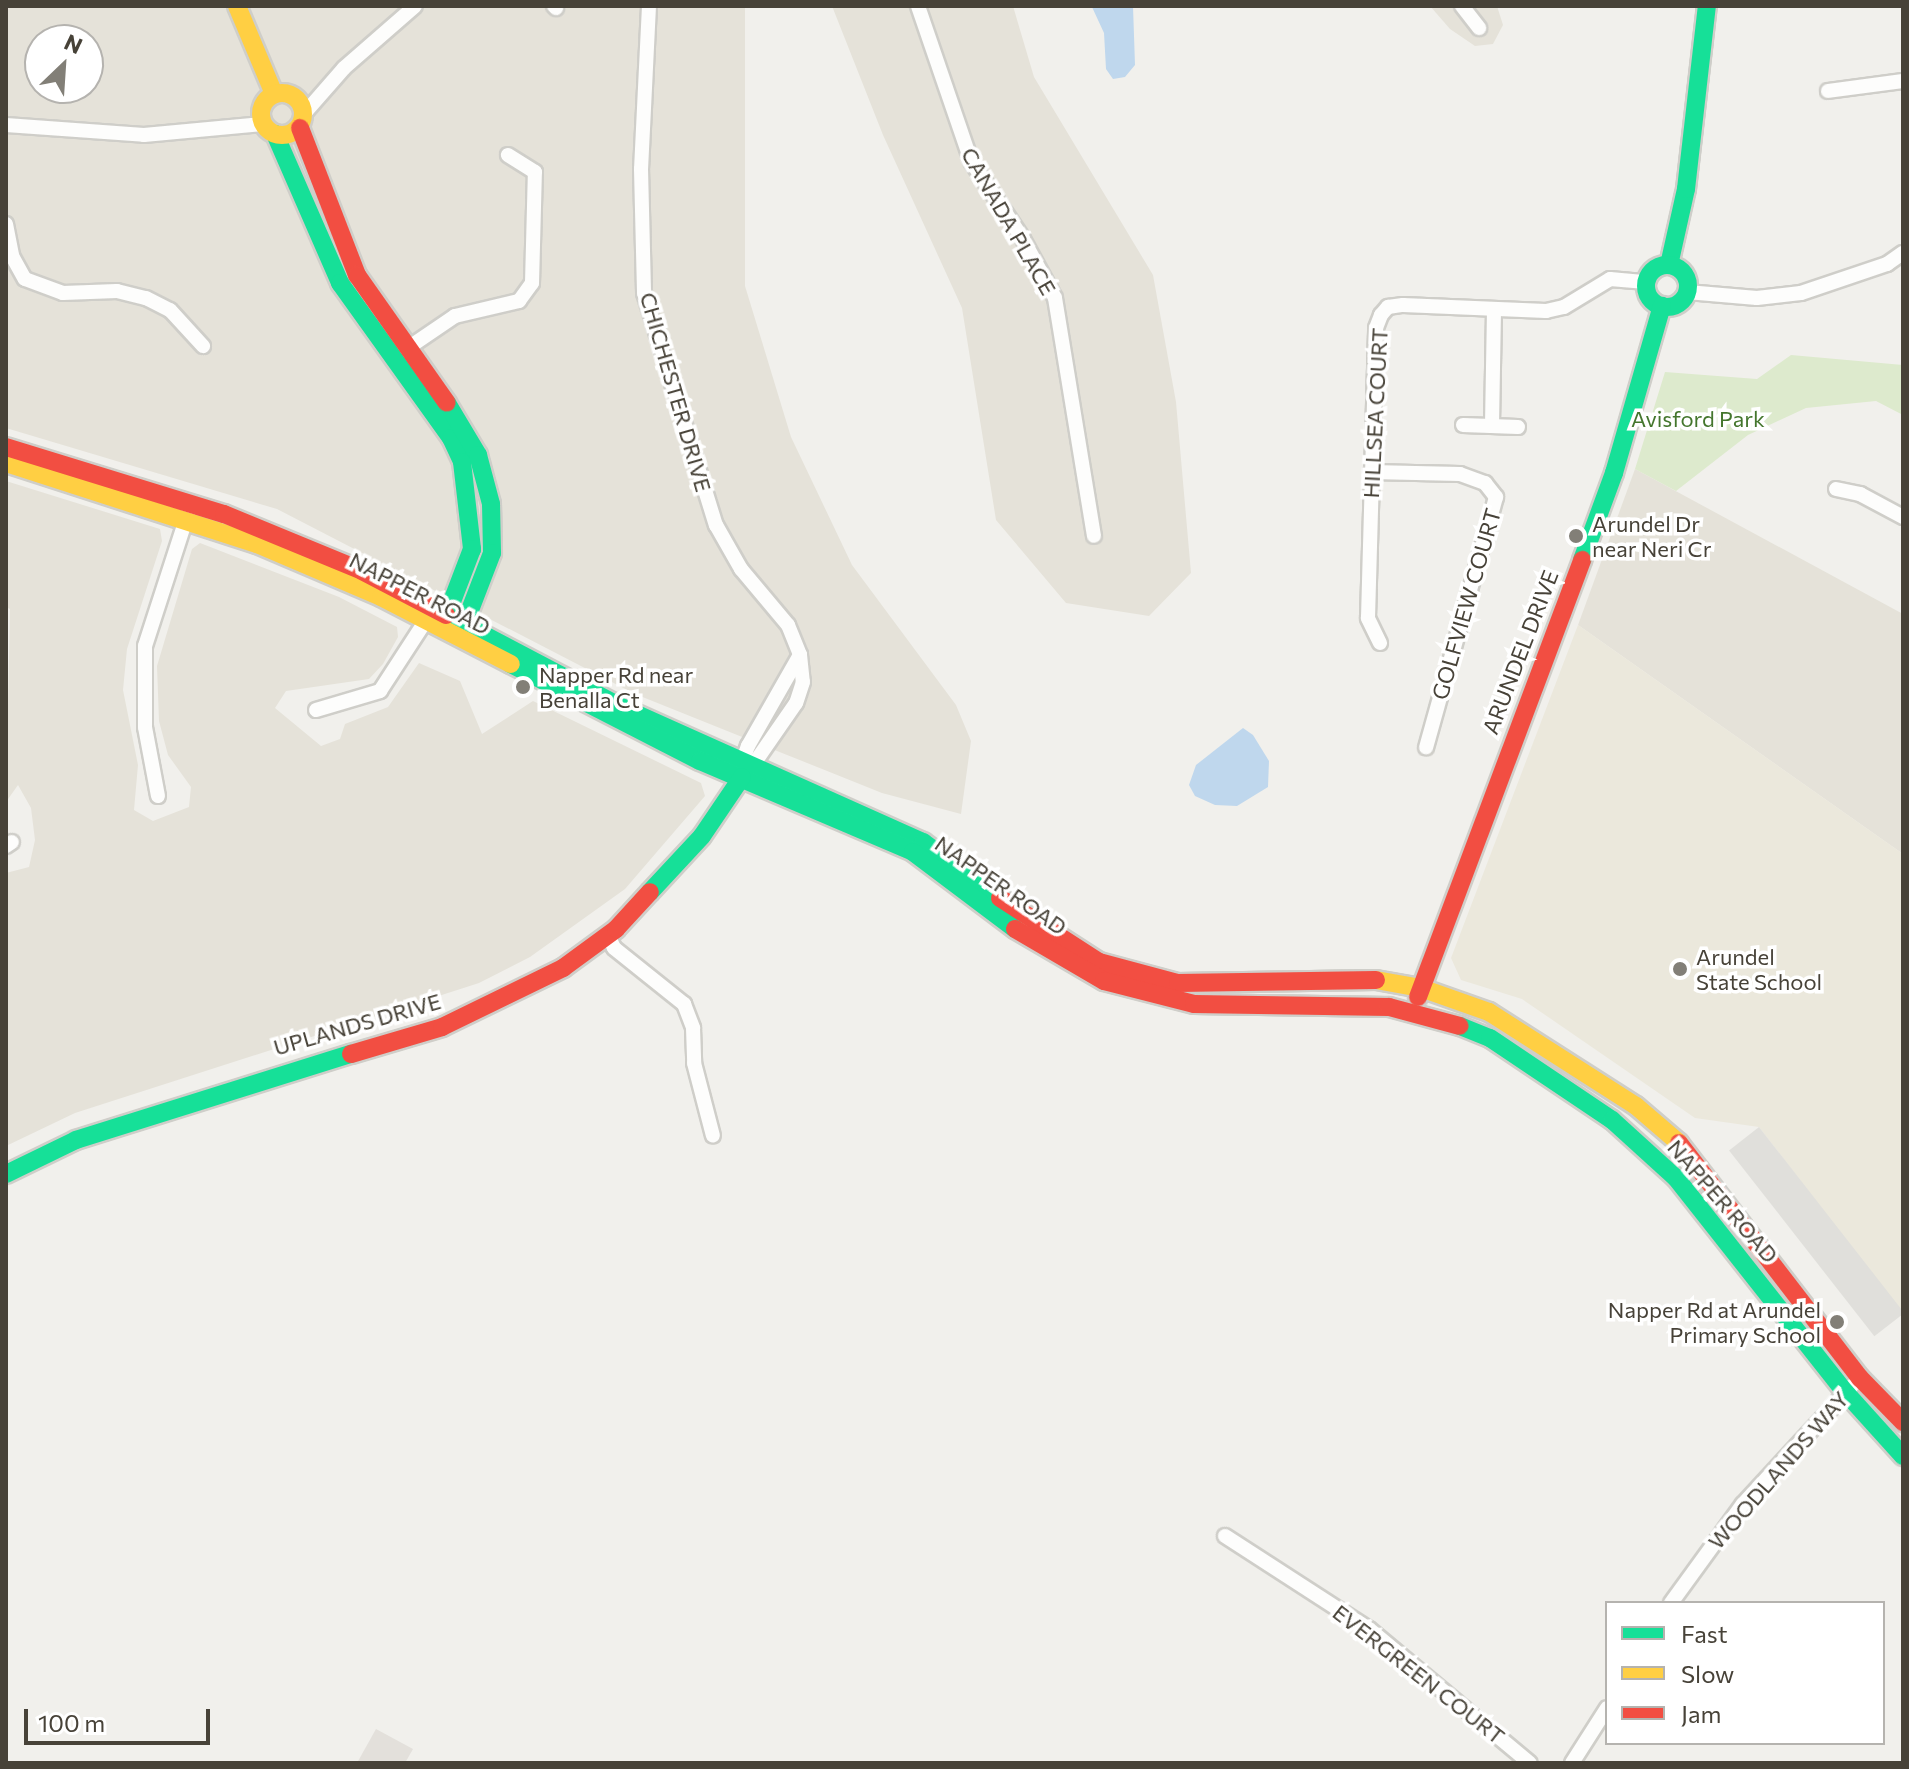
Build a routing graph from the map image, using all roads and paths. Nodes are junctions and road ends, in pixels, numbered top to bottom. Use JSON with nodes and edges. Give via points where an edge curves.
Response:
{"nodes":[{"id":1,"x":237,"y":6,"type":"edge"},
{"id":2,"x":415,"y":6,"type":"edge"},
{"id":3,"x":649,"y":6,"type":"edge"},
{"id":4,"x":918,"y":6,"type":"edge"},
{"id":5,"x":1462,"y":6,"type":"edge"},
{"id":6,"x":1707,"y":6,"type":"edge"},
{"id":7,"x":1479,"y":28,"type":"dead end"},
{"id":8,"x":1903,"y":81,"type":"edge"},
{"id":9,"x":1828,"y":91,"type":"dead end"},
{"id":10,"x":274,"y":94,"type":"junction"},
{"id":11,"x":302,"y":121,"type":"junction"},
{"id":12,"x":6,"y":125,"type":"edge"},
{"id":13,"x":269,"y":129,"type":"junction"},
{"id":14,"x":508,"y":155,"type":"dead end"},
{"id":15,"x":6,"y":224,"type":"edge"},
{"id":16,"x":1903,"y":253,"type":"edge"},
{"id":17,"x":1669,"y":265,"type":"junction"},
{"id":18,"x":1646,"y":282,"type":"junction"},
{"id":19,"x":1687,"y":292,"type":"junction"},
{"id":20,"x":1662,"y":306,"type":"junction"},
{"id":21,"x":1494,"y":310,"type":"junction"},
{"id":22,"x":203,"y":346,"type":"dead end"},
{"id":23,"x":401,"y":353,"type":"junction"},
{"id":24,"x":1463,"y":425,"type":"dead end"},
{"id":25,"x":1492,"y":425,"type":"junction"},
{"id":26,"x":1518,"y":427,"type":"dead end"},
{"id":27,"x":6,"y":447,"type":"edge"},
{"id":28,"x":6,"y":463,"type":"edge"},
{"id":29,"x":1371,"y":472,"type":"junction"},
{"id":30,"x":1836,"y":489,"type":"dead end"},
{"id":31,"x":188,"y":512,"type":"junction"},
{"id":32,"x":1903,"y":517,"type":"edge"},
{"id":33,"x":1094,"y":536,"type":"dead end"},
{"id":34,"x":437,"y":619,"type":"junction"},
{"id":35,"x":462,"y":632,"type":"junction"},
{"id":36,"x":1380,"y":643,"type":"dead end"},
{"id":37,"x":316,"y":710,"type":"dead end"},
{"id":38,"x":1426,"y":747,"type":"dead end"},
{"id":39,"x":700,"y":761,"type":"junction"},
{"id":40,"x":746,"y":767,"type":"junction"},
{"id":41,"x":158,"y":796,"type":"dead end"},
{"id":42,"x":714,"y":819,"type":"junction"},
{"id":43,"x":850,"y":823,"type":"junction"},
{"id":44,"x":608,"y":935,"type":"junction"},
{"id":45,"x":1421,"y":988,"type":"junction"},
{"id":46,"x":1413,"y":1013,"type":"junction"},
{"id":47,"x":713,"y":1136,"type":"dead end"},
{"id":48,"x":6,"y":1174,"type":"edge"},
{"id":49,"x":1860,"y":1378,"type":"junction"},
{"id":50,"x":1846,"y":1393,"type":"junction"},
{"id":51,"x":1903,"y":1422,"type":"edge"},
{"id":52,"x":1903,"y":1456,"type":"edge"},
{"id":53,"x":1225,"y":1536,"type":"dead end"},
{"id":54,"x":1672,"y":1601,"type":"edge"},
{"id":55,"x":1605,"y":1711,"type":"edge"},
{"id":56,"x":1530,"y":1763,"type":"edge"},
{"id":57,"x":1572,"y":1763,"type":"edge"}],
"edges":[{"from":1,"to":10,"type":"main road"},
{"from":2,"to":11,"type":"street","via":[[344,68]]},
{"from":3,"to":40,"type":"street","name":"CHICHESTER DRIVE","via":[[640,185],[644,293],[716,525],[741,569],[788,625],[800,655]]},
{"from":4,"to":33,"type":"street","name":"CANADA PLACE","via":[[971,161],[1055,298]]},
{"from":5,"to":7,"type":"street"},
{"from":6,"to":17,"type":"main road","via":[[1686,189]]},
{"from":8,"to":9,"type":"street"},
{"from":10,"to":11,"type":"main road","via":[[297,98]]},
{"from":10,"to":13,"type":"main road","via":[[262,104]]},
{"from":11,"to":13,"type":"main road"},
{"from":11,"to":23,"type":"main road","via":[[357,275]]},
{"from":12,"to":13,"type":"street","via":[[144,135]]},
{"from":13,"to":23,"type":"main road","via":[[340,283]]},
{"from":14,"to":23,"type":"street","via":[[535,172],[532,283],[519,301],[455,316]]},
{"from":15,"to":22,"type":"street","via":[[12,256],[25,279],[63,293],[117,291],[146,298],[170,310]]},
{"from":16,"to":19,"type":"street","via":[[1887,264],[1801,293],[1757,298]]},
{"from":17,"to":18,"type":"main road","via":[[1654,269]]},
{"from":17,"to":19,"type":"main road","via":[[1682,271]]},
{"from":18,"to":20,"type":"main road","via":[[1650,297]]},
{"from":18,"to":21,"type":"street","name":"HILLSEA COURT","via":[[1610,279],[1564,307]]},
{"from":19,"to":20,"type":"main road","via":[[1677,303]]},
{"from":20,"to":45,"type":"main road","name":"ARUNDEL DRIVE","via":[[1614,473]]},
{"from":21,"to":25,"type":"street"},
{"from":21,"to":29,"type":"street","name":"HILLSEA COURT","via":[[1403,305],[1388,307],[1381,315],[1376,328]]},
{"from":23,"to":34,"type":"main road","via":[[451,438],[471,505],[468,570]]},
{"from":23,"to":35,"type":"main road","via":[[466,430],[491,504],[492,553]]},
{"from":24,"to":25,"type":"street"},
{"from":25,"to":26,"type":"street"},
{"from":27,"to":31,"type":"main road","name":"NAPPER ROAD"},
{"from":28,"to":31,"type":"main road","name":"NAPPER ROAD"},
{"from":29,"to":36,"type":"street","name":"HILLSEA COURT","via":[[1368,618]]},
{"from":29,"to":38,"type":"street","name":"GOLFVIEW COURT","via":[[1460,474],[1485,483],[1496,497]]},
{"from":30,"to":32,"type":"street","via":[[1860,494]]},
{"from":31,"to":34,"type":"main road","name":"NAPPER ROAD"},
{"from":31,"to":41,"type":"street","via":[[145,646],[145,727]]},
{"from":34,"to":35,"type":"main road","name":"NAPPER ROAD"},
{"from":34,"to":37,"type":"street","via":[[380,691]]},
{"from":35,"to":39,"type":"main road","name":"NAPPER ROAD"},
{"from":35,"to":40,"type":"main road","name":"NAPPER ROAD"},
{"from":39,"to":40,"type":"main road","name":"NAPPER ROAD"},
{"from":39,"to":42,"type":"main road","via":[[715,784]]},
{"from":40,"to":42,"type":"main road","name":"UPLANDS DRIVE"},
{"from":40,"to":43,"type":"main road","name":"NAPPER ROAD"},
{"from":40,"to":45,"type":"main road","name":"NAPPER ROAD","via":[[923,842],[1058,940],[1119,969],[1178,983],[1233,986],[1357,978]]},
{"from":42,"to":43,"type":"main road","via":[[733,802],[759,796]]},
{"from":42,"to":44,"type":"main road","name":"UPLANDS DRIVE"},
{"from":43,"to":46,"type":"main road","name":"NAPPER ROAD","via":[[913,852],[1027,938],[1104,981],[1194,1004],[1364,1004]]},
{"from":44,"to":47,"type":"street","via":[[614,948],[684,1004]]},
{"from":44,"to":48,"type":"main road","name":"UPLANDS DRIVE","via":[[563,968],[442,1027],[170,1107],[76,1140]]},
{"from":45,"to":46,"type":"main road","name":"ARUNDEL DRIVE"},
{"from":45,"to":49,"type":"main road","name":"NAPPER ROAD","via":[[1489,1012],[1527,1033],[1636,1106],[1677,1141]]},
{"from":46,"to":50,"type":"main road","name":"NAPPER ROAD","via":[[1493,1040],[1645,1147],[1706,1211]]},
{"from":49,"to":50,"type":"street","name":"WOODLANDS WAY"},
{"from":49,"to":51,"type":"main road","name":"NAPPER ROAD"},
{"from":50,"to":52,"type":"main road","name":"NAPPER ROAD"},
{"from":50,"to":54,"type":"street","name":"WOODLANDS WAY","via":[[1743,1504]]},
{"from":53,"to":56,"type":"street","name":"EVERGREEN COURT","via":[[1369,1629]]},
{"from":55,"to":57,"type":"street"}]}
